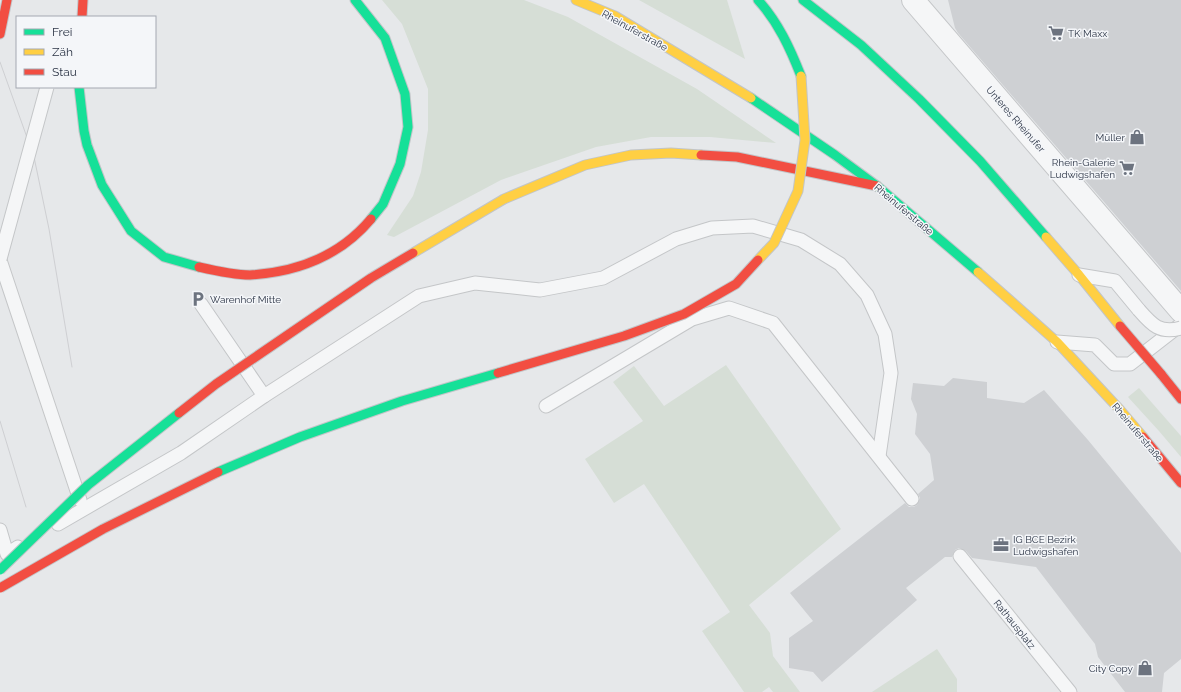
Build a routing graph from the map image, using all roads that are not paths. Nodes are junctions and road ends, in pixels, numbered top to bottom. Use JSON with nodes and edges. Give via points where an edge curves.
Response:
{"nodes":[{"id":1,"x":8,"y":0,"type":"edge"},
{"id":2,"x":79,"y":0,"type":"edge"},
{"id":3,"x":83,"y":0,"type":"edge"},
{"id":4,"x":356,"y":0,"type":"edge"},
{"id":5,"x":576,"y":0,"type":"edge"},
{"id":6,"x":758,"y":0,"type":"edge"},
{"id":7,"x":803,"y":0,"type":"edge"},
{"id":8,"x":913,"y":0,"type":"edge"},
{"id":9,"x":72,"y":16,"type":"edge"},
{"id":10,"x":82,"y":16,"type":"edge"},
{"id":11,"x":0,"y":34,"type":"edge"},
{"id":12,"x":46,"y":88,"type":"edge"},
{"id":13,"x":78,"y":88,"type":"edge"},
{"id":14,"x":878,"y":186,"type":"junction"},
{"id":15,"x":0,"y":260,"type":"edge"},
{"id":16,"x":1079,"y":275,"type":"junction"},
{"id":17,"x":201,"y":304,"type":"dead end"},
{"id":18,"x":1181,"y":311,"type":"edge"},
{"id":19,"x":1181,"y":324,"type":"edge"},
{"id":20,"x":1181,"y":328,"type":"edge"},
{"id":21,"x":1056,"y":342,"type":"junction"},
{"id":22,"x":264,"y":396,"type":"junction"},
{"id":23,"x":1181,"y":398,"type":"edge"},
{"id":24,"x":546,"y":406,"type":"dead end"},
{"id":25,"x":878,"y":456,"type":"junction"},
{"id":26,"x":1181,"y":483,"type":"edge"},
{"id":27,"x":912,"y":499,"type":"dead end"},
{"id":28,"x":83,"y":509,"type":"junction"},
{"id":29,"x":0,"y":530,"type":"edge"},
{"id":30,"x":960,"y":556,"type":"dead end"},
{"id":31,"x":0,"y":570,"type":"edge"},
{"id":32,"x":0,"y":588,"type":"edge"},
{"id":33,"x":1070,"y":692,"type":"edge"}],
"edges":[{"from":1,"to":11,"type":"main road"},
{"from":2,"to":9,"type":"lane"},
{"from":3,"to":10,"type":"main road"},
{"from":4,"to":13,"type":"main road","via":[[385,38],[405,94],[408,127],[400,164],[383,204],[363,228],[331,254],[291,270],[249,275],[208,269],[164,257],[131,231],[102,185],[97,172],[84,131]]},
{"from":5,"to":14,"type":"main road","name":"Rheinuferstraße","via":[[615,16],[748,96]]},
{"from":6,"to":32,"type":"main road","bridge":true,"via":[[768,10],[785,38],[801,76],[805,140],[798,191],[774,243],[736,284],[684,314],[624,336],[402,401],[300,437],[209,476],[103,528]]},
{"from":7,"to":16,"type":"main road","via":[[861,45],[919,99],[980,161]]},
{"from":8,"to":18,"type":"street","name":"Unteres Rheinufer"},
{"from":12,"to":15,"type":"lane","bridge":true},
{"from":14,"to":21,"type":"main road","name":"Rheinuferstraße"},
{"from":14,"to":31,"type":"main road","bridge":true,"via":[[737,157],[671,153],[631,155],[585,165],[504,199],[371,278],[216,384],[88,485]]},
{"from":15,"to":28,"type":"lane"},
{"from":16,"to":20,"type":"lane","bridge":true,"via":[[1116,281],[1151,324],[1162,329]]},
{"from":16,"to":23,"type":"main road","bridge":true},
{"from":17,"to":22,"type":"lane"},
{"from":19,"to":21,"type":"lane","via":[[1130,364],[1114,364],[1095,345]]},
{"from":21,"to":26,"type":"main road","name":"Rheinuferstraße","via":[[1120,410]]},
{"from":22,"to":25,"type":"lane","via":[[419,296],[475,283],[540,290],[603,278],[676,239],[712,228],[753,226],[801,240],[840,264],[867,295],[885,334],[891,373]]},
{"from":22,"to":28,"type":"lane","via":[[181,453]]},
{"from":24,"to":25,"type":"lane","via":[[692,319],[729,308],[773,323]]},
{"from":25,"to":27,"type":"lane"},
{"from":28,"to":29,"type":"lane","via":[[7,554]]},
{"from":30,"to":33,"type":"lane","name":"Rathausplatz"}]}
